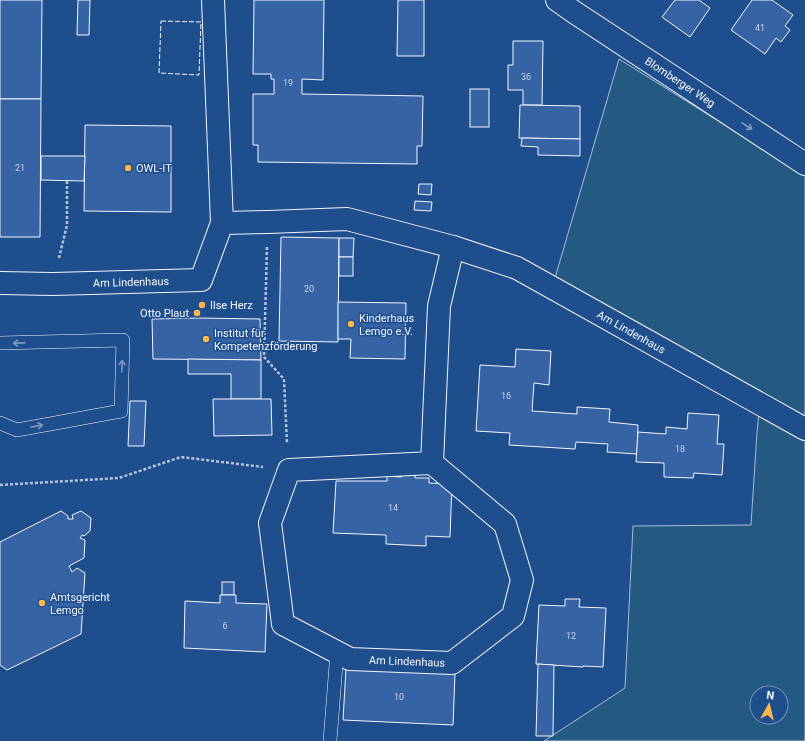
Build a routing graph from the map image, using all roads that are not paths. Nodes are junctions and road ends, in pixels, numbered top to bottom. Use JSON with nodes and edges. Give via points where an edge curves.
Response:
{"nodes":[{"id":1,"x":214,"y":0,"type":"edge"},
{"id":2,"x":556,"y":0,"type":"edge"},
{"id":3,"x":805,"y":164,"type":"edge"},
{"id":4,"x":222,"y":223,"type":"junction"},
{"id":5,"x":453,"y":247,"type":"junction"},
{"id":6,"x":0,"y":283,"type":"edge"},
{"id":7,"x":0,"y":343,"type":"edge"},
{"id":8,"x":0,"y":423,"type":"edge"},
{"id":9,"x":805,"y":429,"type":"edge"},
{"id":10,"x":432,"y":463,"type":"junction"},
{"id":11,"x":337,"y":652,"type":"junction"},
{"id":12,"x":330,"y":741,"type":"edge"}],
"edges":[{"from":1,"to":4,"type":"street","name":"Am Lindenhaus"},
{"from":2,"to":3,"type":"street","name":"Blomberger Weg","one_way":true},
{"from":4,"to":5,"type":"street","name":"Am Lindenhaus","via":[[347,218]]},
{"from":4,"to":6,"type":"street","name":"Am Lindenhaus","via":[[201,280]]},
{"from":5,"to":9,"type":"street","name":"Am Lindenhaus","via":[[517,268]]},
{"from":5,"to":10,"type":"street","via":[[439,306]]},
{"from":8,"to":7,"type":"lane","one_way":true,"via":[[17,430],[121,411],[123,340]]},
{"from":10,"to":11,"type":"street","name":"Am Lindenhaus","via":[[289,470],[270,523],[283,624]]},
{"from":10,"to":11,"type":"street","name":"Am Lindenhaus","via":[[505,524],[522,580],[513,616],[452,663],[350,659]]},
{"from":11,"to":12,"type":"lane"}]}
